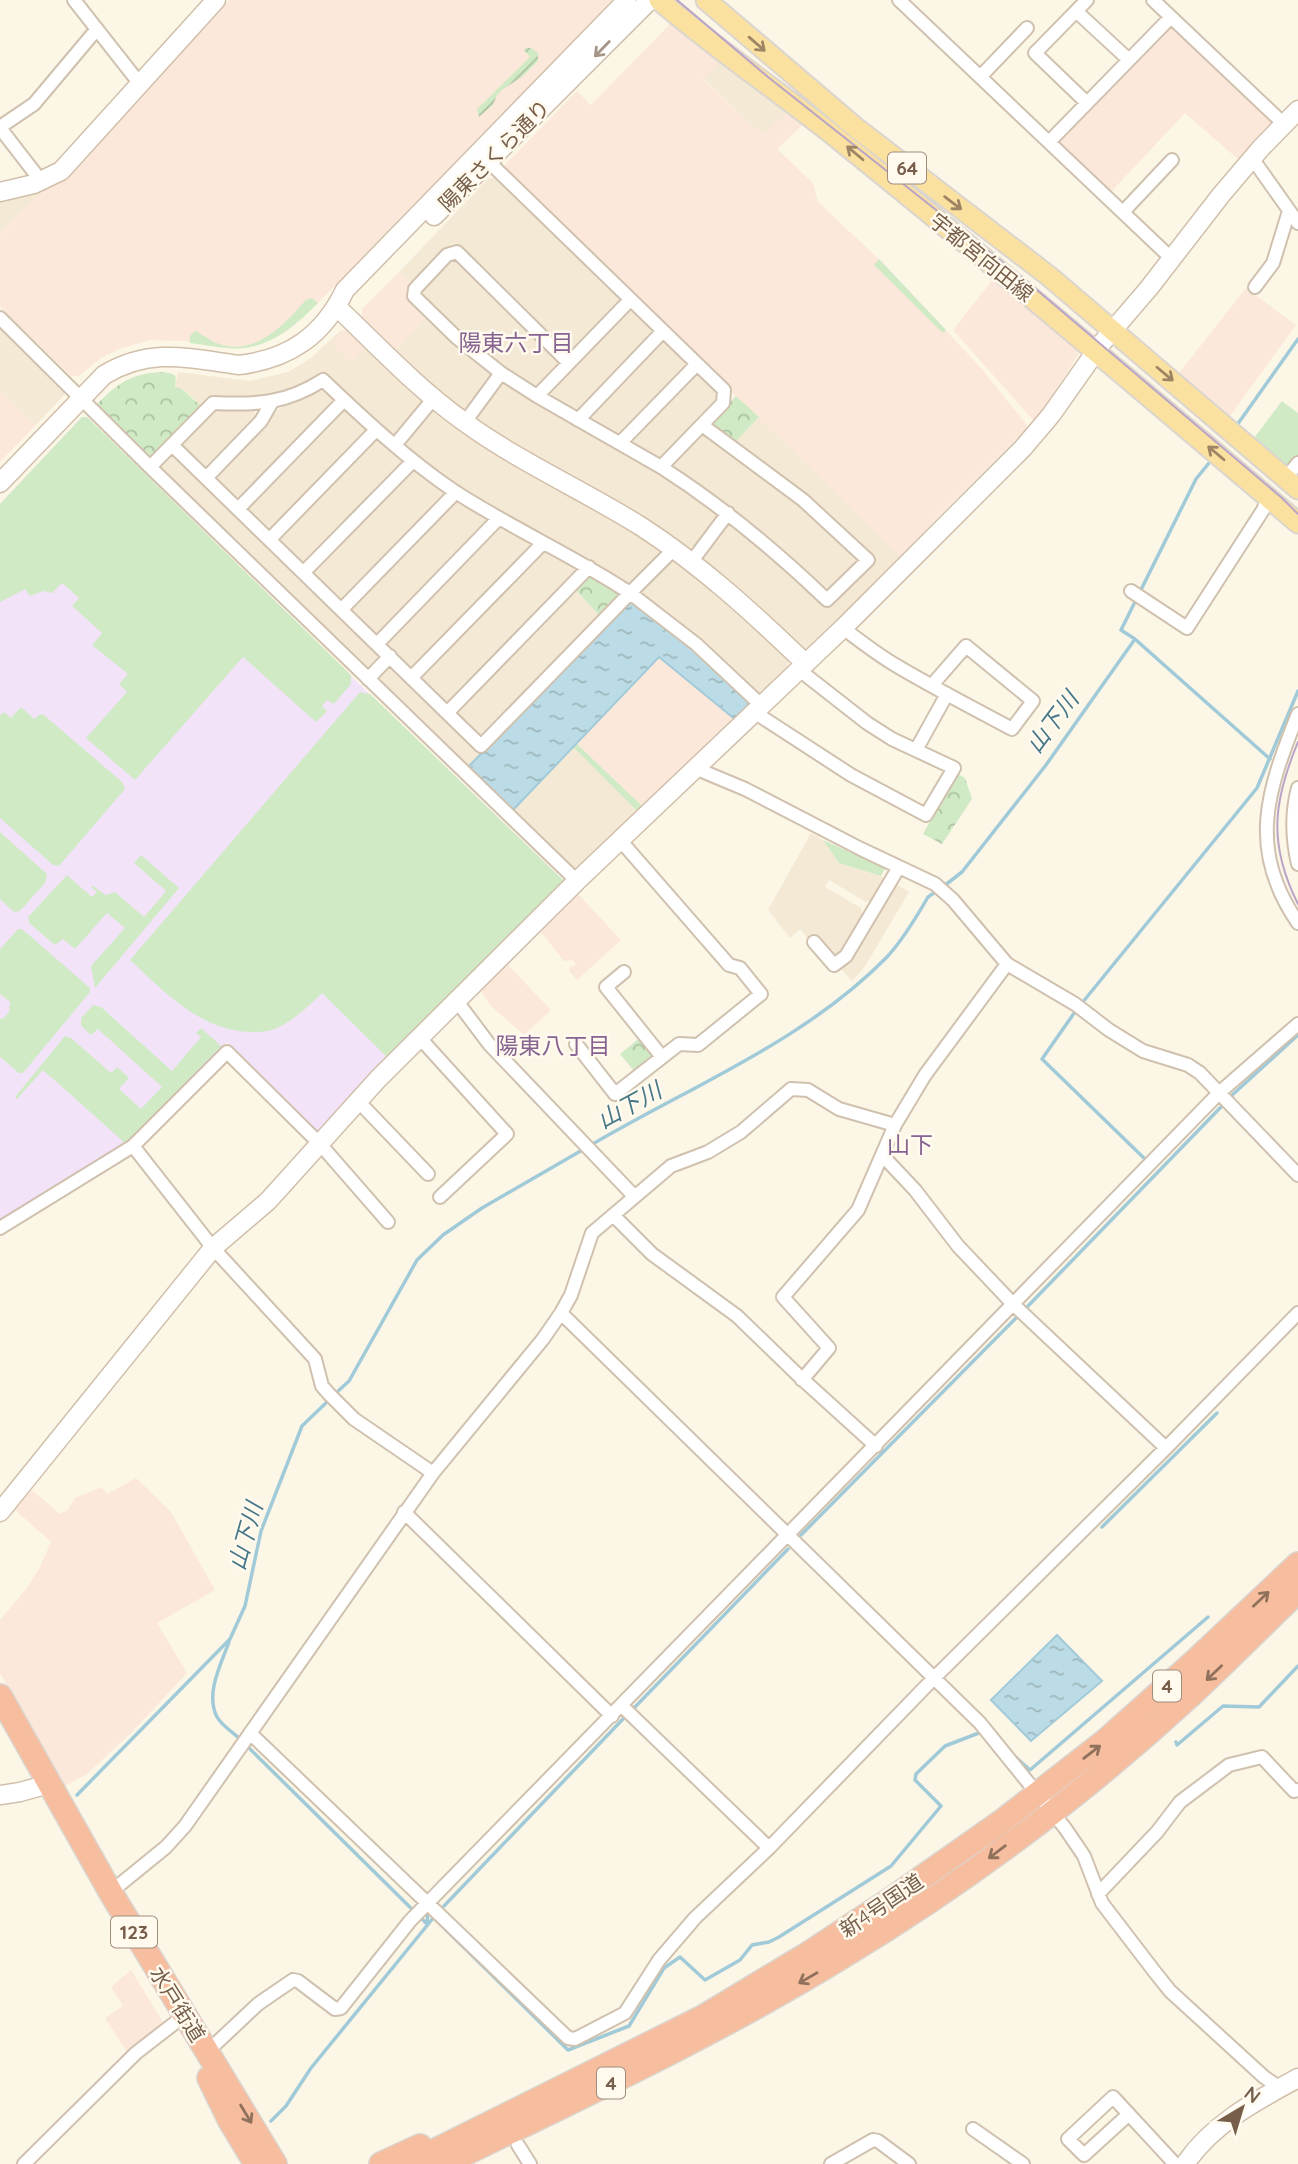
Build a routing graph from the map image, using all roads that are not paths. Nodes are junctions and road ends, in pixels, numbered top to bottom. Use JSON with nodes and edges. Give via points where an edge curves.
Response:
{"nodes":[{"id":1,"x":74,"y":0,"type":"edge"},
{"id":2,"x":216,"y":0,"type":"edge"},
{"id":3,"x":626,"y":0,"type":"edge"},
{"id":4,"x":650,"y":0,"type":"edge"},
{"id":5,"x":659,"y":0,"type":"edge"},
{"id":6,"x":706,"y":0,"type":"edge"},
{"id":7,"x":899,"y":0,"type":"edge"},
{"id":8,"x":1087,"y":0,"type":"edge"},
{"id":9,"x":1153,"y":0,"type":"edge"},
{"id":10,"x":1076,"y":11,"type":"junction"},
{"id":11,"x":1171,"y":17,"type":"junction"},
{"id":12,"x":1027,"y":28,"type":"dead end"},
{"id":13,"x":97,"y":29,"type":"junction"},
{"id":14,"x":1129,"y":60,"type":"junction"},
{"id":15,"x":981,"y":76,"type":"junction"},
{"id":16,"x":140,"y":84,"type":"junction"},
{"id":17,"x":1087,"y":103,"type":"junction"},
{"id":18,"x":1298,"y":110,"type":"edge"},
{"id":19,"x":1284,"y":124,"type":"junction"},
{"id":20,"x":0,"y":127,"type":"edge"},
{"id":21,"x":1049,"y":142,"type":"junction"},
{"id":22,"x":1252,"y":158,"type":"junction"},
{"id":23,"x":1172,"y":160,"type":"dead end"},
{"id":24,"x":488,"y":161,"type":"junction"},
{"id":25,"x":41,"y":181,"type":"junction"},
{"id":26,"x":0,"y":192,"type":"edge"},
{"id":27,"x":1289,"y":211,"type":"junction"},
{"id":28,"x":1123,"y":212,"type":"junction"},
{"id":29,"x":1298,"y":223,"type":"edge"},
{"id":30,"x":1171,"y":258,"type":"junction"},
{"id":31,"x":1255,"y":287,"type":"dead end"},
{"id":32,"x":630,"y":300,"type":"junction"},
{"id":33,"x":337,"y":307,"type":"junction"},
{"id":34,"x":0,"y":318,"type":"edge"},
{"id":35,"x":1113,"y":330,"type":"junction"},
{"id":36,"x":663,"y":331,"type":"junction"},
{"id":37,"x":1097,"y":352,"type":"junction"},
{"id":38,"x":569,"y":363,"type":"junction"},
{"id":39,"x":697,"y":364,"type":"junction"},
{"id":40,"x":500,"y":373,"type":"junction"},
{"id":41,"x":537,"y":396,"type":"junction"},
{"id":42,"x":81,"y":398,"type":"junction"},
{"id":43,"x":434,"y":398,"type":"junction"},
{"id":44,"x":344,"y":400,"type":"junction"},
{"id":45,"x":272,"y":402,"type":"junction"},
{"id":46,"x":578,"y":419,"type":"junction"},
{"id":47,"x":465,"y":422,"type":"junction"},
{"id":48,"x":702,"y":425,"type":"junction"},
{"id":49,"x":376,"y":430,"type":"junction"},
{"id":50,"x":620,"y":443,"type":"junction"},
{"id":51,"x":173,"y":445,"type":"junction"},
{"id":52,"x":395,"y":445,"type":"junction"},
{"id":53,"x":413,"y":461,"type":"junction"},
{"id":54,"x":150,"y":467,"type":"junction"},
{"id":55,"x":661,"y":467,"type":"junction"},
{"id":56,"x":1294,"y":477,"type":"edge"},
{"id":57,"x":206,"y":478,"type":"junction"},
{"id":58,"x":0,"y":483,"type":"edge"},
{"id":59,"x":456,"y":492,"type":"junction"},
{"id":60,"x":1268,"y":498,"type":"junction"},
{"id":61,"x":238,"y":509,"type":"junction"},
{"id":62,"x":728,"y":513,"type":"junction"},
{"id":63,"x":499,"y":518,"type":"junction"},
{"id":64,"x":1298,"y":523,"type":"edge"},
{"id":65,"x":270,"y":539,"type":"junction"},
{"id":66,"x":543,"y":543,"type":"junction"},
{"id":67,"x":674,"y":548,"type":"junction"},
{"id":68,"x":692,"y":561,"type":"junction"},
{"id":69,"x":589,"y":567,"type":"junction"},
{"id":70,"x":304,"y":572,"type":"junction"},
{"id":71,"x":1132,"y":592,"type":"dead end"},
{"id":72,"x":630,"y":593,"type":"junction"},
{"id":73,"x":342,"y":610,"type":"junction"},
{"id":74,"x":843,"y":628,"type":"junction"},
{"id":75,"x":377,"y":644,"type":"junction"},
{"id":76,"x":390,"y":656,"type":"junction"},
{"id":77,"x":801,"y":666,"type":"junction"},
{"id":78,"x":412,"y":677,"type":"junction"},
{"id":79,"x":368,"y":679,"type":"junction"},
{"id":80,"x":932,"y":685,"type":"junction"},
{"id":81,"x":947,"y":694,"type":"junction"},
{"id":82,"x":757,"y":709,"type":"junction"},
{"id":83,"x":448,"y":712,"type":"junction"},
{"id":84,"x":1298,"y":714,"type":"edge"},
{"id":85,"x":916,"y":750,"type":"junction"},
{"id":86,"x":695,"y":768,"type":"junction"},
{"id":87,"x":1298,"y":788,"type":"edge"},
{"id":88,"x":620,"y":840,"type":"junction"},
{"id":89,"x":1298,"y":864,"type":"edge"},
{"id":90,"x":899,"y":867,"type":"junction"},
{"id":91,"x":578,"y":881,"type":"junction"},
{"id":92,"x":1298,"y":923,"type":"edge"},
{"id":93,"x":814,"y":942,"type":"dead end"},
{"id":94,"x":1007,"y":964,"type":"junction"},
{"id":95,"x":624,"y":971,"type":"dead end"},
{"id":96,"x":456,"y":1000,"type":"junction"},
{"id":97,"x":1298,"y":1024,"type":"edge"},
{"id":98,"x":419,"y":1037,"type":"junction"},
{"id":99,"x":576,"y":1044,"type":"dead end"},
{"id":100,"x":662,"y":1057,"type":"junction"},
{"id":101,"x":1217,"y":1090,"type":"junction"},
{"id":102,"x":359,"y":1101,"type":"junction"},
{"id":103,"x":895,"y":1125,"type":"junction"},
{"id":104,"x":320,"y":1144,"type":"junction"},
{"id":105,"x":133,"y":1146,"type":"junction"},
{"id":106,"x":882,"y":1155,"type":"junction"},
{"id":107,"x":428,"y":1174,"type":"dead end"},
{"id":108,"x":1298,"y":1175,"type":"edge"},
{"id":109,"x":440,"y":1196,"type":"dead end"},
{"id":110,"x":634,"y":1196,"type":"junction"},
{"id":111,"x":613,"y":1215,"type":"junction"},
{"id":112,"x":388,"y":1222,"type":"dead end"},
{"id":113,"x":0,"y":1228,"type":"edge"},
{"id":114,"x":213,"y":1248,"type":"junction"},
{"id":115,"x":1014,"y":1304,"type":"junction"},
{"id":116,"x":1298,"y":1312,"type":"edge"},
{"id":117,"x":561,"y":1314,"type":"junction"},
{"id":118,"x":802,"y":1380,"type":"junction"},
{"id":119,"x":876,"y":1446,"type":"junction"},
{"id":120,"x":1166,"y":1448,"type":"junction"},
{"id":121,"x":433,"y":1473,"type":"junction"},
{"id":122,"x":404,"y":1512,"type":"junction"},
{"id":123,"x":0,"y":1513,"type":"edge"},
{"id":124,"x":788,"y":1536,"type":"junction"},
{"id":125,"x":1296,"y":1572,"type":"edge"},
{"id":126,"x":934,"y":1678,"type":"junction"},
{"id":127,"x":0,"y":1696,"type":"edge"},
{"id":128,"x":622,"y":1706,"type":"junction"},
{"id":129,"x":612,"y":1716,"type":"junction"},
{"id":130,"x":0,"y":1719,"type":"edge"},
{"id":131,"x":250,"y":1733,"type":"junction"},
{"id":132,"x":43,"y":1785,"type":"junction"},
{"id":133,"x":1298,"y":1790,"type":"edge"},
{"id":134,"x":0,"y":1795,"type":"edge"},
{"id":135,"x":1045,"y":1803,"type":"junction"},
{"id":136,"x":769,"y":1848,"type":"junction"},
{"id":137,"x":1098,"y":1894,"type":"junction"},
{"id":138,"x":107,"y":1895,"type":"junction"},
{"id":139,"x":429,"y":1903,"type":"junction"},
{"id":140,"x":760,"y":1994,"type":"junction"},
{"id":141,"x":181,"y":2019,"type":"junction"},
{"id":142,"x":207,"y":2052,"type":"junction"},
{"id":143,"x":1298,"y":2078,"type":"edge"},
{"id":144,"x":1279,"y":2088,"type":"junction"},
{"id":145,"x":1129,"y":2114,"type":"junction"},
{"id":146,"x":973,"y":2129,"type":"dead end"},
{"id":147,"x":524,"y":2154,"type":"edge"},
{"id":148,"x":449,"y":2156,"type":"edge"},
{"id":149,"x":24,"y":2164,"type":"edge"},
{"id":150,"x":256,"y":2164,"type":"edge"},
{"id":151,"x":275,"y":2164,"type":"edge"},
{"id":152,"x":381,"y":2164,"type":"edge"},
{"id":153,"x":408,"y":2164,"type":"edge"},
{"id":154,"x":477,"y":2164,"type":"edge"},
{"id":155,"x":831,"y":2164,"type":"edge"},
{"id":156,"x":909,"y":2164,"type":"edge"},
{"id":157,"x":1023,"y":2164,"type":"edge"},
{"id":158,"x":1175,"y":2164,"type":"edge"},
{"id":159,"x":1185,"y":2164,"type":"edge"}],
"edges":[{"from":1,"to":13,"type":"street"},
{"from":2,"to":16,"type":"street"},
{"from":3,"to":33,"type":"street","name":"陽東さくら通り","via":[[345,290]]},
{"from":4,"to":24,"type":"street","name":"陽東さくら通り","one_way":true},
{"from":37,"to":5,"type":"main road","name":"宇都宮向田線","number":"64","one_way":true,"via":[[842,142]]},
{"from":6,"to":35,"type":"main road","name":"宇都宮向田線","number":"64","one_way":true,"via":[[855,127]]},
{"from":7,"to":15,"type":"street"},
{"from":8,"to":10,"type":"street"},
{"from":9,"to":11,"type":"street"},
{"from":10,"to":14,"type":"street"},
{"from":10,"to":17,"type":"street","via":[[1035,53]]},
{"from":11,"to":14,"type":"street"},
{"from":11,"to":19,"type":"street"},
{"from":12,"to":15,"type":"street"},
{"from":13,"to":16,"type":"street"},
{"from":13,"to":20,"type":"street","via":[[34,104]]},
{"from":14,"to":17,"type":"street"},
{"from":15,"to":21,"type":"street"},
{"from":16,"to":25,"type":"street","via":[[61,171]]},
{"from":17,"to":21,"type":"street"},
{"from":18,"to":19,"type":"street"},
{"from":19,"to":22,"type":"street"},
{"from":20,"to":25,"type":"street"},
{"from":21,"to":28,"type":"street"},
{"from":22,"to":27,"type":"street"},
{"from":22,"to":30,"type":"street"},
{"from":23,"to":28,"type":"street"},
{"from":24,"to":32,"type":"street"},
{"from":24,"to":33,"type":"street","name":"陽東さくら通り","via":[[354,298]]},
{"from":25,"to":26,"type":"street"},
{"from":27,"to":29,"type":"street"},
{"from":27,"to":31,"type":"street","via":[[1273,263]]},
{"from":28,"to":30,"type":"street"},
{"from":30,"to":35,"type":"street"},
{"from":32,"to":36,"type":"street"},
{"from":32,"to":38,"type":"street"},
{"from":33,"to":42,"type":"street","name":"陽東さくら通り","via":[[307,339],[276,358],[239,365],[149,357],[110,371]]},
{"from":33,"to":43,"type":"street"},
{"from":34,"to":42,"type":"street"},
{"from":35,"to":37,"type":"street"},
{"from":35,"to":56,"type":"main road","name":"宇都宮向田線","number":"64","one_way":true},
{"from":36,"to":39,"type":"street"},
{"from":36,"to":46,"type":"street"},
{"from":60,"to":37,"type":"main road","name":"宇都宮向田線","number":"64","one_way":true},
{"from":37,"to":74,"type":"street","via":[[1023,448]]},
{"from":38,"to":40,"type":"street","via":[[457,252],[447,255],[415,289],[414,296]]},
{"from":38,"to":41,"type":"street"},
{"from":39,"to":48,"type":"street","via":[[724,390],[723,403]]},
{"from":39,"to":50,"type":"street"},
{"from":40,"to":41,"type":"street"},
{"from":40,"to":47,"type":"street"},
{"from":41,"to":46,"type":"street"},
{"from":42,"to":54,"type":"street"},
{"from":42,"to":58,"type":"street","name":"陽東さくら通り"},
{"from":43,"to":47,"type":"street"},
{"from":43,"to":52,"type":"street"},
{"from":44,"to":45,"type":"street","via":[[323,380],[305,392]]},
{"from":44,"to":49,"type":"street"},
{"from":44,"to":61,"type":"street"},
{"from":45,"to":51,"type":"street","via":[[213,403]]},
{"from":45,"to":57,"type":"street","via":[[261,421]]},
{"from":46,"to":50,"type":"street"},
{"from":47,"to":67,"type":"street"},
{"from":48,"to":55,"type":"street"},
{"from":48,"to":62,"type":"street","via":[[803,500],[868,560],[827,600]]},
{"from":49,"to":52,"type":"street"},
{"from":49,"to":65,"type":"street"},
{"from":50,"to":55,"type":"street"},
{"from":51,"to":54,"type":"street"},
{"from":51,"to":57,"type":"street"},
{"from":52,"to":53,"type":"street"},
{"from":53,"to":59,"type":"street"},
{"from":53,"to":70,"type":"street"},
{"from":54,"to":79,"type":"street"},
{"from":55,"to":62,"type":"street"},
{"from":57,"to":61,"type":"street"},
{"from":59,"to":63,"type":"street"},
{"from":59,"to":73,"type":"street"},
{"from":60,"to":64,"type":"main road","name":"宇都宮向田線","number":"64"},
{"from":60,"to":71,"type":"street","via":[[1186,628]]},
{"from":61,"to":65,"type":"street"},
{"from":62,"to":68,"type":"street"},
{"from":63,"to":66,"type":"street"},
{"from":63,"to":75,"type":"street"},
{"from":65,"to":70,"type":"street"},
{"from":66,"to":69,"type":"street"},
{"from":66,"to":78,"type":"street"},
{"from":67,"to":68,"type":"street"},
{"from":67,"to":72,"type":"street"},
{"from":68,"to":77,"type":"street","via":[[762,622]]},
{"from":69,"to":72,"type":"street"},
{"from":69,"to":83,"type":"street"},
{"from":70,"to":73,"type":"street"},
{"from":72,"to":82,"type":"street","via":[[696,644]]},
{"from":72,"to":83,"type":"street","via":[[481,746]]},
{"from":73,"to":75,"type":"street"},
{"from":74,"to":77,"type":"street"},
{"from":74,"to":80,"type":"street"},
{"from":75,"to":76,"type":"street"},
{"from":76,"to":78,"type":"street"},
{"from":76,"to":79,"type":"street"},
{"from":77,"to":82,"type":"street"},
{"from":77,"to":85,"type":"street","via":[[867,723]]},
{"from":78,"to":83,"type":"street"},
{"from":79,"to":91,"type":"street"},
{"from":80,"to":81,"type":"street"},
{"from":80,"to":81,"type":"street","via":[[966,646],[1033,701],[1012,729]]},
{"from":81,"to":85,"type":"street"},
{"from":82,"to":85,"type":"street","via":[[851,775],[926,815],[954,768]]},
{"from":82,"to":86,"type":"street"},
{"from":84,"to":92,"type":"street","via":[[1273,779],[1266,831],[1276,881]]},
{"from":86,"to":88,"type":"street"},
{"from":86,"to":90,"type":"street"},
{"from":87,"to":89,"type":"street","via":[[1293,820]]},
{"from":88,"to":91,"type":"street"},
{"from":88,"to":100,"type":"street","via":[[729,965],[740,968],[761,994],[698,1045],[679,1044]]},
{"from":90,"to":93,"type":"street","via":[[846,956],[834,965]]},
{"from":90,"to":94,"type":"street","via":[[934,884],[953,900]]},
{"from":91,"to":96,"type":"street"},
{"from":94,"to":101,"type":"street","via":[[1143,1051],[1188,1065]]},
{"from":94,"to":103,"type":"street","via":[[925,1075]]},
{"from":95,"to":100,"type":"street","via":[[606,987]]},
{"from":96,"to":98,"type":"street"},
{"from":96,"to":110,"type":"street","via":[[489,1044]]},
{"from":97,"to":101,"type":"street"},
{"from":98,"to":102,"type":"street"},
{"from":98,"to":109,"type":"street","via":[[507,1135]]},
{"from":99,"to":100,"type":"street","via":[[615,1094]]},
{"from":101,"to":108,"type":"street"},
{"from":101,"to":115,"type":"street"},
{"from":102,"to":104,"type":"street"},
{"from":102,"to":107,"type":"street"},
{"from":103,"to":106,"type":"street"},
{"from":103,"to":110,"type":"street","via":[[839,1109],[808,1090],[791,1090],[741,1132],[708,1152],[671,1166]]},
{"from":104,"to":105,"type":"street","via":[[227,1052]]},
{"from":104,"to":112,"type":"street"},
{"from":104,"to":114,"type":"street","via":[[268,1201]]},
{"from":105,"to":113,"type":"street"},
{"from":105,"to":114,"type":"street"},
{"from":106,"to":115,"type":"street"},
{"from":106,"to":118,"type":"street","via":[[858,1210],[783,1297],[829,1348]]},
{"from":110,"to":111,"type":"street"},
{"from":111,"to":117,"type":"street","via":[[592,1233]]},
{"from":111,"to":118,"type":"street","via":[[652,1254],[737,1316]]},
{"from":114,"to":121,"type":"street","via":[[315,1359],[329,1394],[349,1414]]},
{"from":114,"to":123,"type":"street"},
{"from":115,"to":119,"type":"street"},
{"from":115,"to":120,"type":"street"},
{"from":116,"to":120,"type":"street"},
{"from":117,"to":121,"type":"street"},
{"from":117,"to":124,"type":"street"},
{"from":118,"to":119,"type":"street"},
{"from":119,"to":124,"type":"street"},
{"from":120,"to":126,"type":"street"},
{"from":121,"to":122,"type":"street"},
{"from":122,"to":129,"type":"street"},
{"from":122,"to":131,"type":"street"},
{"from":124,"to":126,"type":"street"},
{"from":124,"to":128,"type":"street"},
{"from":125,"to":135,"type":"highway","name":"新4号国道","number":"4","via":[[1105,1741]]},
{"from":126,"to":135,"type":"street","via":[[980,1723]]},
{"from":126,"to":136,"type":"street"},
{"from":127,"to":132,"type":"highway","name":"水戸街道","number":"123"},
{"from":128,"to":129,"type":"street"},
{"from":128,"to":136,"type":"street"},
{"from":129,"to":139,"type":"street"},
{"from":130,"to":132,"type":"highway","name":"水戸街道","number":"123"},
{"from":131,"to":138,"type":"street","via":[[185,1826]]},
{"from":131,"to":139,"type":"street"},
{"from":132,"to":134,"type":"street"},
{"from":132,"to":138,"type":"highway","name":"水戸街道","number":"123"},
{"from":133,"to":137,"type":"street","via":[[1262,1757],[1228,1765],[1180,1802]]},
{"from":135,"to":137,"type":"street","via":[[1084,1856]]},
{"from":135,"to":140,"type":"highway","name":"新4号国道","number":"4","via":[[908,1916]]},
{"from":136,"to":139,"type":"street","via":[[695,1918],[659,1960],[625,2013],[575,2039],[568,2038]]},
{"from":137,"to":144,"type":"street","via":[[1170,1991]]},
{"from":138,"to":141,"type":"highway","name":"水戸街道","number":"123"},
{"from":139,"to":142,"type":"street","via":[[341,2008],[335,2009],[293,1980],[257,2004]]},
{"from":140,"to":147,"type":"highway","via":[[717,2040]]},
{"from":140,"to":148,"type":"highway","name":"新4号国道","number":"4","via":[[618,2080]]},
{"from":140,"to":152,"type":"highway","via":[[696,2011]]},
{"from":141,"to":142,"type":"highway","name":"水戸街道","number":"123"},
{"from":141,"to":149,"type":"street","via":[[136,2053]]},
{"from":141,"to":150,"type":"highway","name":"水戸街道","number":"123"},
{"from":142,"to":151,"type":"highway","name":"水戸街道","number":"123","one_way":true},
{"from":143,"to":144,"type":"street"},
{"from":144,"to":159,"type":"street","via":[[1218,2127]]},
{"from":145,"to":145,"type":"street","via":[[1113,2097],[1068,2139],[1084,2155]]},
{"from":145,"to":158,"type":"street"},
{"from":146,"to":157,"type":"street"},
{"from":147,"to":154,"type":"highway"},
{"from":148,"to":153,"type":"highway","name":"新4号国道","number":"4"},
{"from":155,"to":156,"type":"street","via":[[873,2140]]}]}
